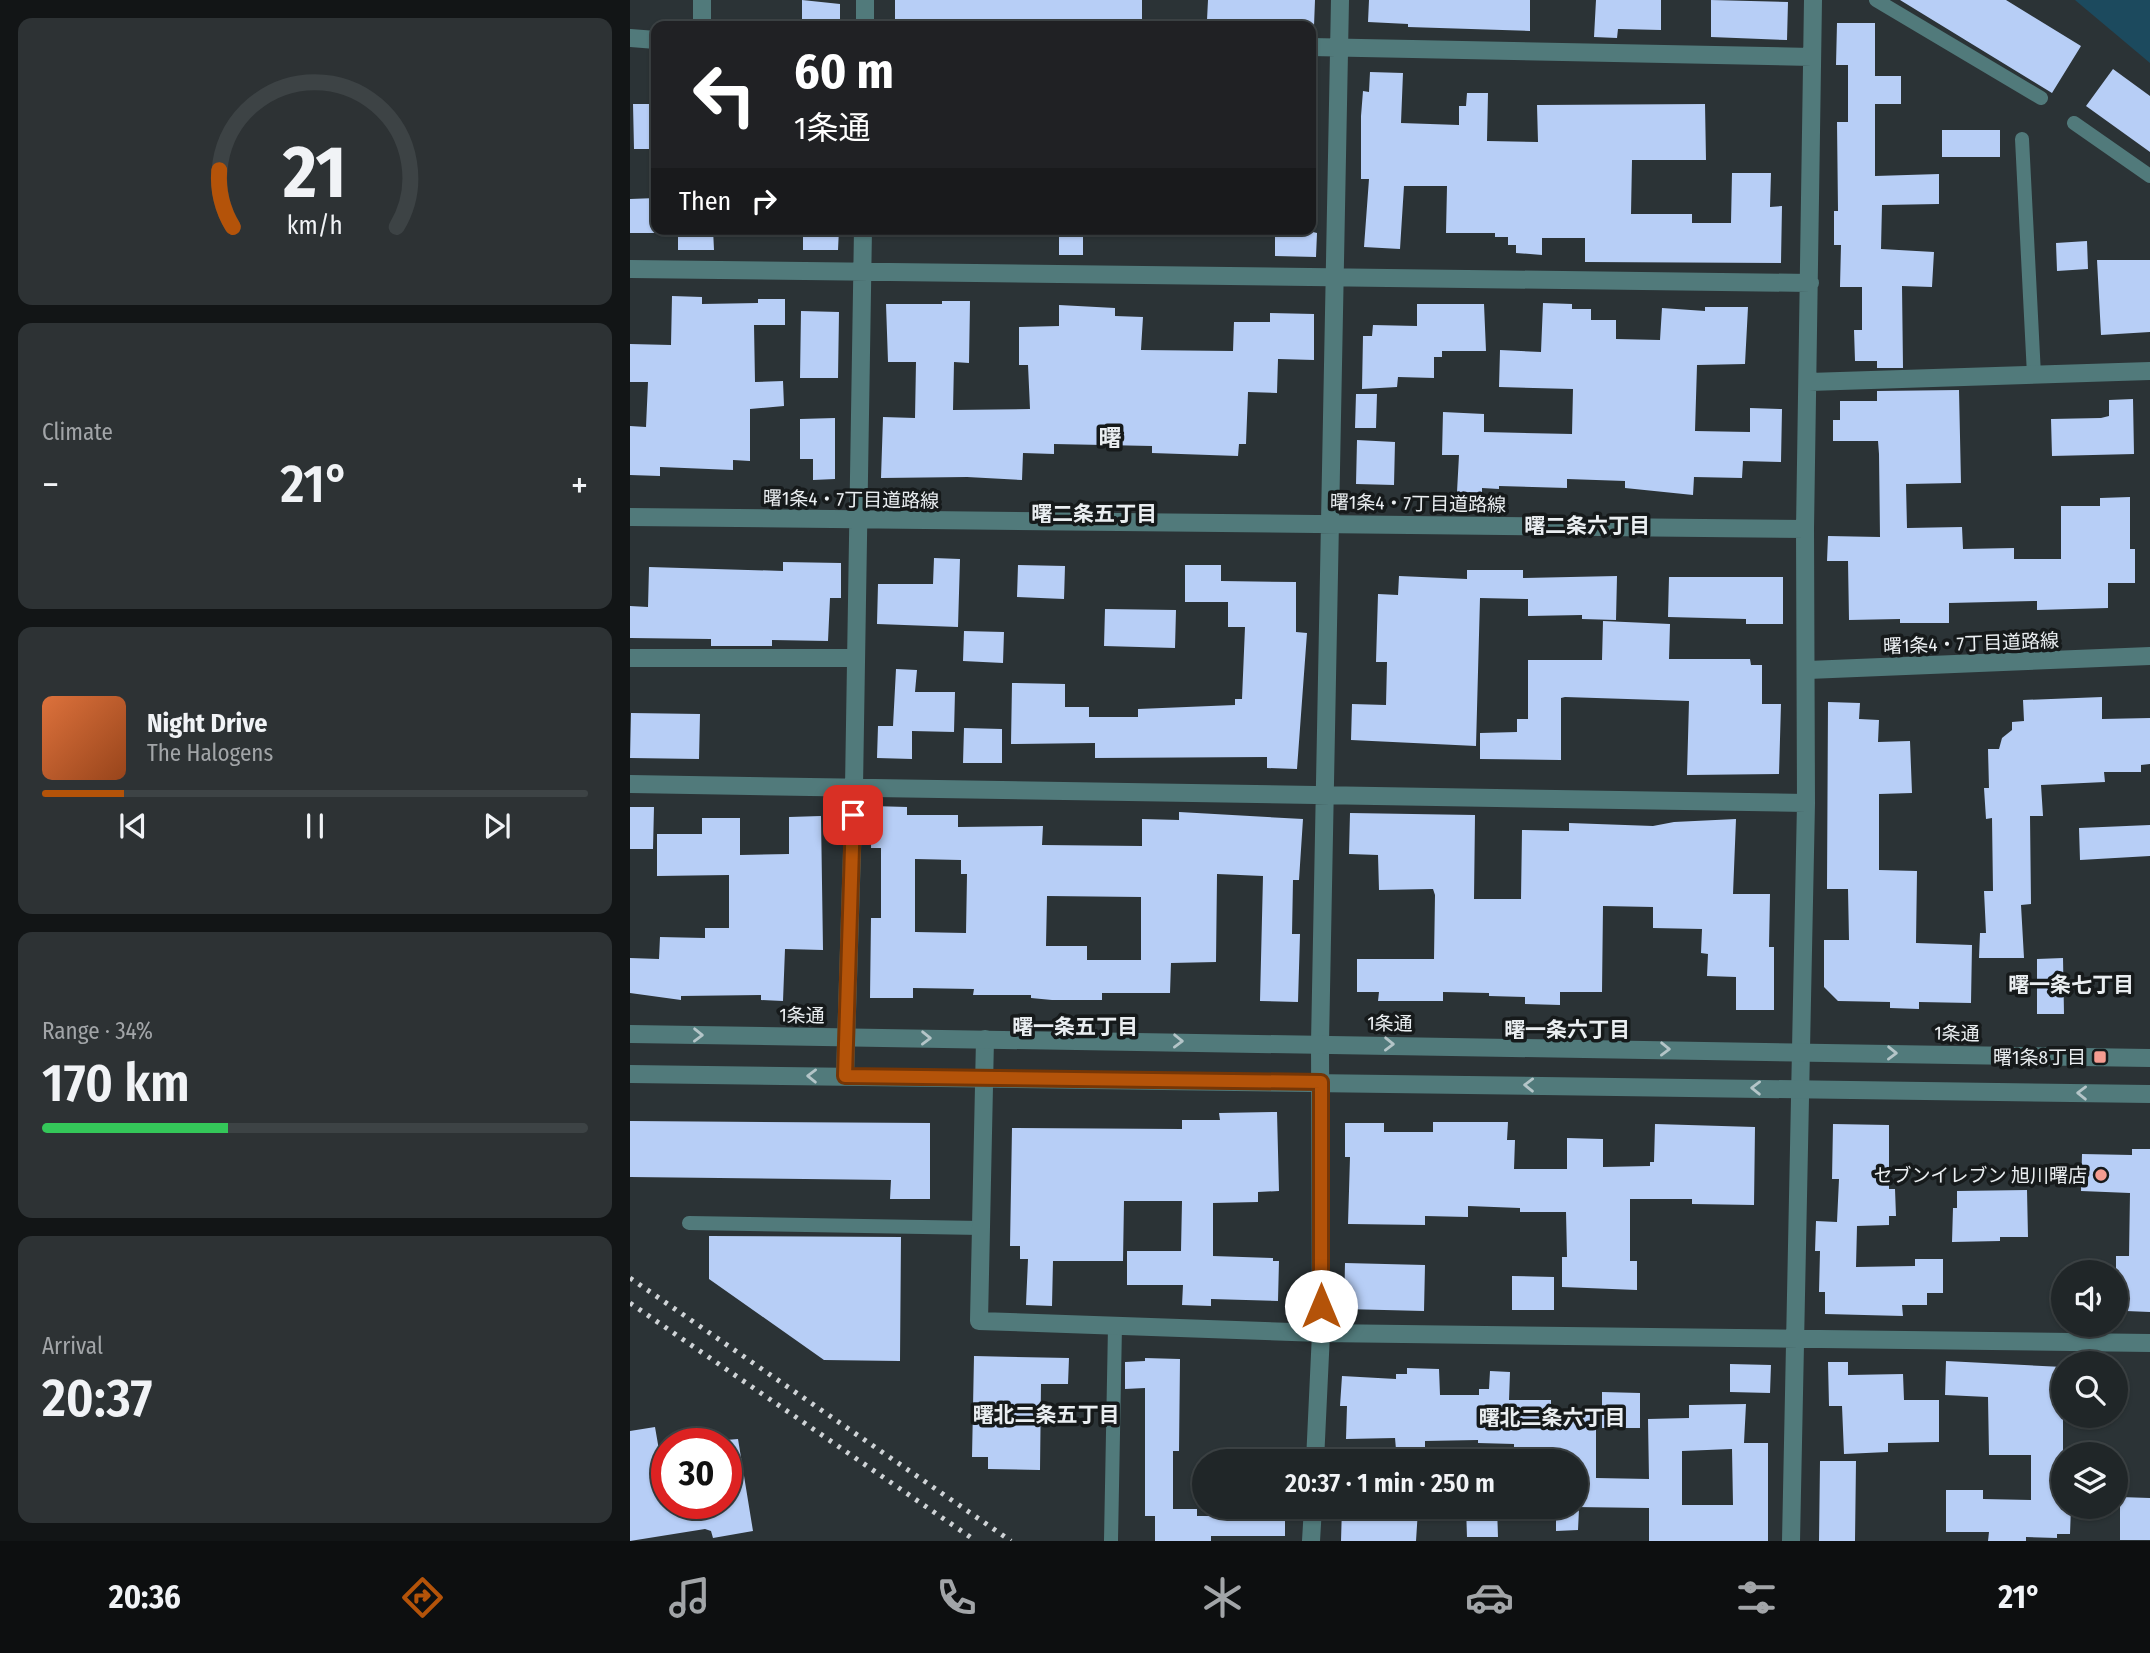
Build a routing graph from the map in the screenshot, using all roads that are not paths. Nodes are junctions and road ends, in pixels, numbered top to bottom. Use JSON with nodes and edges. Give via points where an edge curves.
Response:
{"nodes":[{"id":1,"x":702,"y":0,"type":"edge"},
{"id":2,"x":865,"y":0,"type":"edge"},
{"id":3,"x":1340,"y":0,"type":"edge"},
{"id":4,"x":1813,"y":0,"type":"edge"},
{"id":5,"x":1876,"y":0,"type":"edge"},
{"id":6,"x":702,"y":21,"type":"edge"},
{"id":7,"x":865,"y":21,"type":"edge"},
{"id":8,"x":630,"y":38,"type":"edge"},
{"id":9,"x":651,"y":40,"type":"edge"},
{"id":10,"x":1316,"y":47,"type":"edge"},
{"id":11,"x":1339,"y":48,"type":"junction"},
{"id":12,"x":1812,"y":57,"type":"junction"},
{"id":13,"x":2041,"y":98,"type":"dead end"},
{"id":14,"x":2074,"y":123,"type":"dead end"},
{"id":15,"x":2022,"y":139,"type":"dead end"},
{"id":16,"x":2150,"y":176,"type":"edge"},
{"id":17,"x":863,"y":235,"type":"edge"},
{"id":18,"x":630,"y":269,"type":"edge"},
{"id":19,"x":862,"y":272,"type":"junction"},
{"id":20,"x":1336,"y":277,"type":"junction"},
{"id":21,"x":1810,"y":283,"type":"junction"},
{"id":22,"x":2150,"y":371,"type":"edge"},
{"id":23,"x":2034,"y":375,"type":"junction"},
{"id":24,"x":1809,"y":382,"type":"junction"},
{"id":25,"x":630,"y":517,"type":"edge"},
{"id":26,"x":856,"y":521,"type":"junction"},
{"id":27,"x":1331,"y":523,"type":"junction"},
{"id":28,"x":1805,"y":529,"type":"junction"},
{"id":29,"x":2150,"y":656,"type":"edge"},
{"id":30,"x":630,"y":658,"type":"edge"},
{"id":31,"x":855,"y":658,"type":"junction"},
{"id":32,"x":1808,"y":670,"type":"junction"},
{"id":33,"x":630,"y":783,"type":"edge"},
{"id":34,"x":854,"y":787,"type":"junction"},
{"id":35,"x":1327,"y":794,"type":"junction"},
{"id":36,"x":1806,"y":803,"type":"junction"},
{"id":37,"x":630,"y":1034,"type":"edge"},
{"id":38,"x":844,"y":1037,"type":"junction"},
{"id":39,"x":985,"y":1039,"type":"junction"},
{"id":40,"x":1320,"y":1043,"type":"junction"},
{"id":41,"x":1802,"y":1051,"type":"junction"},
{"id":42,"x":2150,"y":1058,"type":"edge"},
{"id":43,"x":630,"y":1074,"type":"edge"},
{"id":44,"x":845,"y":1076,"type":"junction"},
{"id":45,"x":984,"y":1078,"type":"junction"},
{"id":46,"x":1321,"y":1082,"type":"junction"},
{"id":47,"x":1799,"y":1089,"type":"junction"},
{"id":48,"x":2150,"y":1094,"type":"edge"},
{"id":49,"x":689,"y":1223,"type":"dead end"},
{"id":50,"x":981,"y":1228,"type":"junction"},
{"id":51,"x":1115,"y":1326,"type":"junction"},
{"id":52,"x":1321,"y":1333,"type":"junction"},
{"id":53,"x":1795,"y":1339,"type":"junction"},
{"id":54,"x":2150,"y":1343,"type":"edge"},
{"id":55,"x":1316,"y":1449,"type":"edge"},
{"id":56,"x":1312,"y":1519,"type":"edge"},
{"id":57,"x":1111,"y":1540,"type":"edge"},
{"id":58,"x":1311,"y":1541,"type":"edge"},
{"id":59,"x":1791,"y":1541,"type":"edge"}],
"edges":[{"from":1,"to":6,"type":"street"},
{"from":2,"to":7,"type":"street"},
{"from":3,"to":11,"type":"street"},
{"from":4,"to":12,"type":"street"},
{"from":5,"to":13,"type":"lane"},
{"from":8,"to":9,"type":"street"},
{"from":10,"to":11,"type":"street"},
{"from":11,"to":12,"type":"street"},
{"from":11,"to":20,"type":"street"},
{"from":12,"to":21,"type":"street"},
{"from":14,"to":16,"type":"lane"},
{"from":15,"to":23,"type":"lane"},
{"from":17,"to":19,"type":"street"},
{"from":18,"to":19,"type":"street"},
{"from":19,"to":20,"type":"street"},
{"from":19,"to":26,"type":"street"},
{"from":20,"to":21,"type":"street"},
{"from":20,"to":27,"type":"street"},
{"from":21,"to":24,"type":"street"},
{"from":22,"to":23,"type":"street"},
{"from":23,"to":24,"type":"street"},
{"from":24,"to":28,"type":"street"},
{"from":25,"to":26,"type":"street","name":"曙1条4・7丁目道路線"},
{"from":26,"to":27,"type":"street","name":"曙1条4・7丁目道路線"},
{"from":26,"to":31,"type":"street"},
{"from":27,"to":28,"type":"street","name":"曙1条4・7丁目道路線"},
{"from":27,"to":35,"type":"street"},
{"from":28,"to":32,"type":"street"},
{"from":29,"to":32,"type":"street","name":"曙1条4・7丁目道路線"},
{"from":30,"to":31,"type":"street"},
{"from":31,"to":34,"type":"street"},
{"from":32,"to":36,"type":"street"},
{"from":33,"to":34,"type":"street"},
{"from":34,"to":35,"type":"street"},
{"from":34,"to":38,"type":"street"},
{"from":35,"to":36,"type":"street"},
{"from":35,"to":40,"type":"street"},
{"from":36,"to":41,"type":"street"},
{"from":37,"to":38,"type":"street","name":"1条通","one_way":true},
{"from":38,"to":39,"type":"street","name":"1条通","one_way":true},
{"from":38,"to":44,"type":"street"},
{"from":39,"to":40,"type":"street","name":"1条通","one_way":true},
{"from":39,"to":45,"type":"street"},
{"from":40,"to":41,"type":"street","name":"1条通","one_way":true},
{"from":40,"to":46,"type":"street"},
{"from":41,"to":42,"type":"street","name":"1条通","one_way":true},
{"from":41,"to":47,"type":"street"},
{"from":44,"to":43,"type":"street","one_way":true},
{"from":44,"to":45,"type":"street"},
{"from":45,"to":46,"type":"street"},
{"from":45,"to":50,"type":"street"},
{"from":47,"to":46,"type":"street","one_way":true},
{"from":46,"to":52,"type":"street"},
{"from":48,"to":47,"type":"street","one_way":true},
{"from":47,"to":53,"type":"street"},
{"from":49,"to":50,"type":"lane"},
{"from":50,"to":51,"type":"street","via":[[979,1321]]},
{"from":51,"to":52,"type":"street"},
{"from":51,"to":57,"type":"lane"},
{"from":52,"to":53,"type":"street"},
{"from":52,"to":55,"type":"street"},
{"from":53,"to":54,"type":"street"},
{"from":53,"to":59,"type":"street"},
{"from":56,"to":58,"type":"street"}]}
